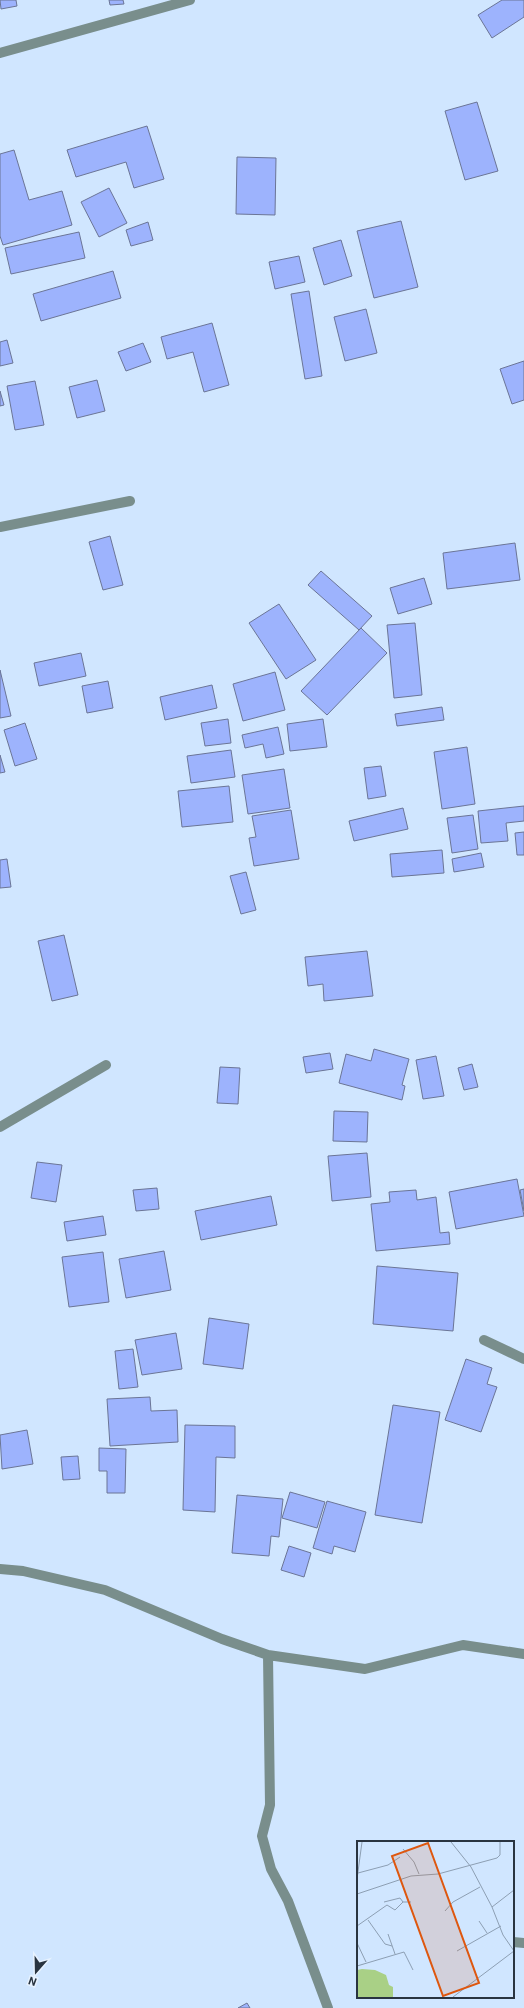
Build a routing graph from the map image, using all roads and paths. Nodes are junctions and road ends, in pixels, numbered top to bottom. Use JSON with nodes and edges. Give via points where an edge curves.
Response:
{"nodes":[{"id":1,"x":190,"y":0,"type":"edge"},
{"id":2,"x":0,"y":52,"type":"edge"},
{"id":3,"x":130,"y":501,"type":"dead end"},
{"id":4,"x":0,"y":527,"type":"edge"},
{"id":5,"x":106,"y":1065,"type":"dead end"},
{"id":6,"x":0,"y":1127,"type":"edge"},
{"id":7,"x":484,"y":1340,"type":"dead end"},
{"id":8,"x":524,"y":1359,"type":"edge"},
{"id":9,"x":0,"y":1569,"type":"edge"},
{"id":10,"x":524,"y":1654,"type":"edge"},
{"id":11,"x":268,"y":1655,"type":"junction"},
{"id":12,"x":514,"y":1942,"type":"edge"},
{"id":13,"x":524,"y":1943,"type":"edge"},
{"id":14,"x":328,"y":2008,"type":"edge"}],
"edges":[{"from":1,"to":2,"type":"street"},
{"from":3,"to":4,"type":"street"},
{"from":5,"to":6,"type":"street"},
{"from":7,"to":8,"type":"street"},
{"from":9,"to":11,"type":"street","via":[[23,1571],[105,1590],[222,1639]]},
{"from":10,"to":11,"type":"street","via":[[463,1645],[365,1669]]},
{"from":11,"to":14,"type":"street","via":[[270,1805],[262,1836],[271,1869],[288,1901]]},
{"from":12,"to":13,"type":"street"}]}
